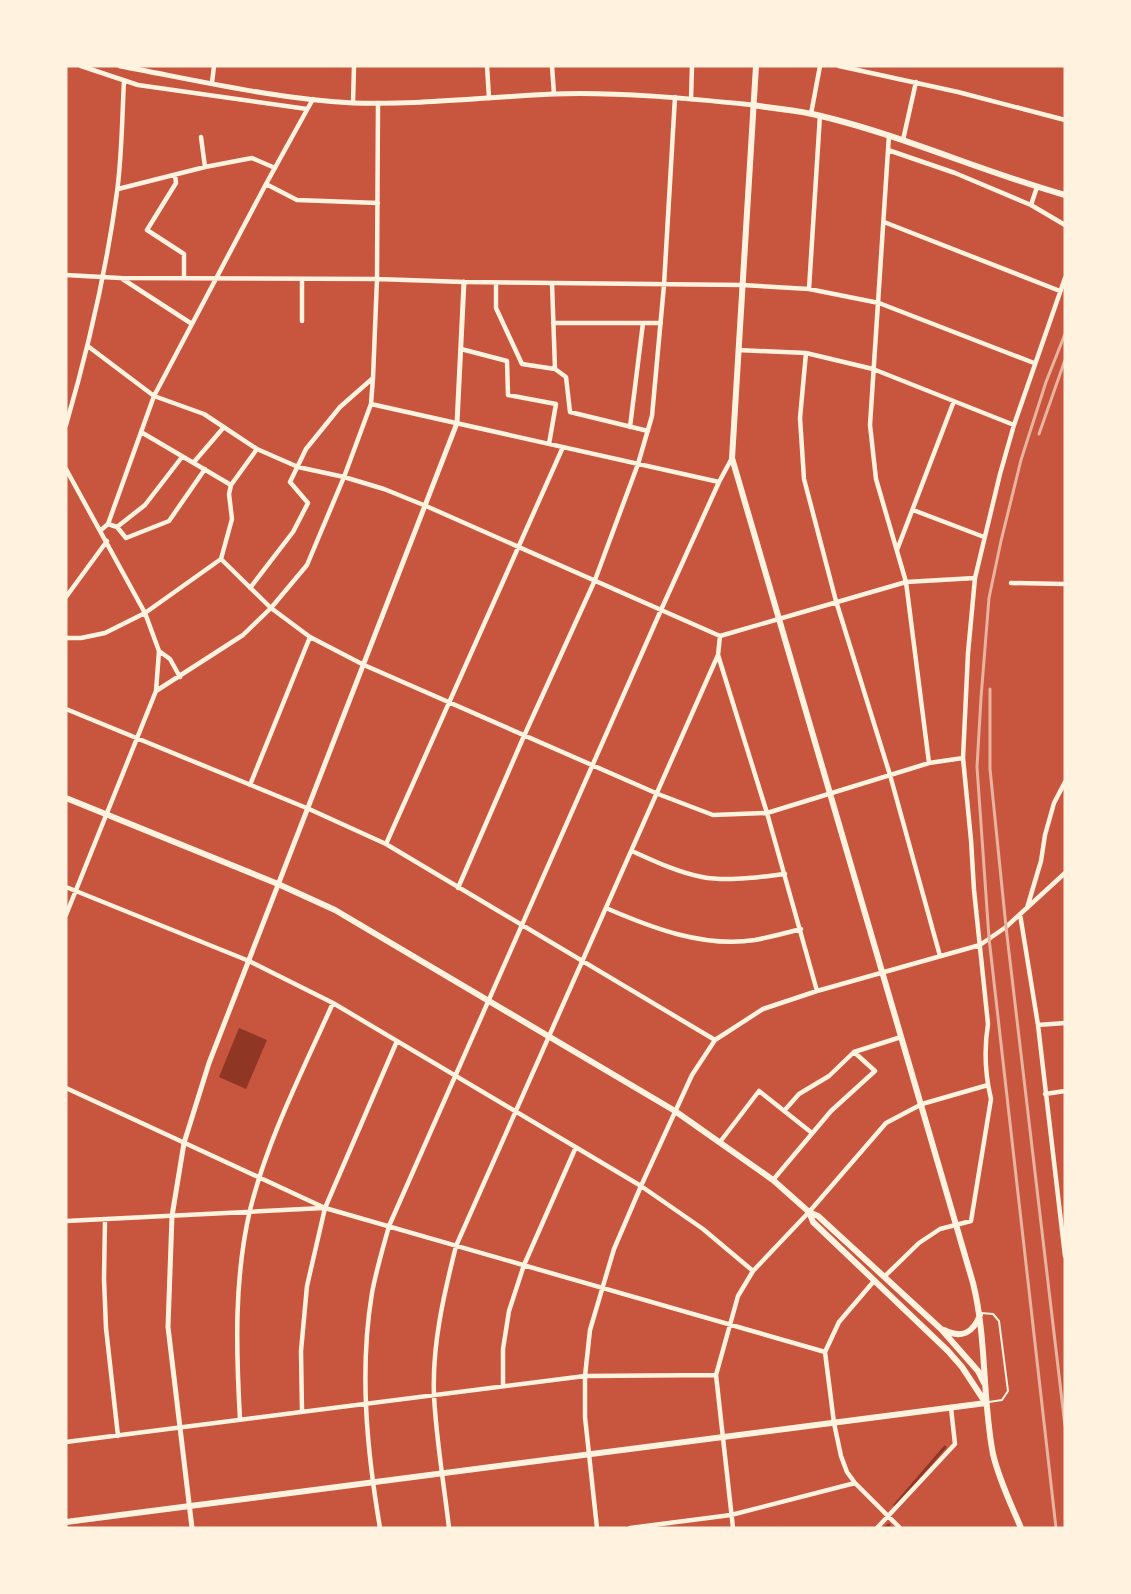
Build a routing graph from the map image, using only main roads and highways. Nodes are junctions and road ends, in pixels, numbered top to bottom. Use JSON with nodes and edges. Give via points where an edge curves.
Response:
{"nodes":[{"id":1,"x":756,"y":66,"type":"edge"},
{"id":2,"x":753,"y":105,"type":"junction"},
{"id":3,"x":1065,"y":195,"type":"edge"},
{"id":4,"x":66,"y":798,"type":"edge"},
{"id":5,"x":809,"y":1212,"type":"junction"},
{"id":6,"x":981,"y":1313,"type":"junction"},
{"id":7,"x":941,"y":1329,"type":"junction"},
{"id":8,"x":986,"y":1388,"type":"junction"},
{"id":9,"x":986,"y":1403,"type":"junction"},
{"id":10,"x":66,"y":1522,"type":"edge"},
{"id":11,"x":1022,"y":1528,"type":"edge"}],
"edges":[{"from":1,"to":2,"type":"main road"},
{"from":2,"to":3,"type":"main road","via":[[811,114],[889,135]]},
{"from":2,"to":6,"type":"main road","via":[[732,458]]},
{"from":4,"to":5,"type":"main road","via":[[334,910],[675,1111],[773,1180]]},
{"from":5,"to":7,"type":"main road"},
{"from":5,"to":9,"type":"main road","via":[[813,1222],[948,1351]]},
{"from":6,"to":7,"type":"main road","via":[[972,1328],[961,1335]]},
{"from":6,"to":8,"type":"main road"},
{"from":7,"to":8,"type":"main road","via":[[978,1371]]},
{"from":8,"to":9,"type":"main road"},
{"from":9,"to":10,"type":"main road"},
{"from":9,"to":11,"type":"main road","via":[[1000,1477]]}]}
